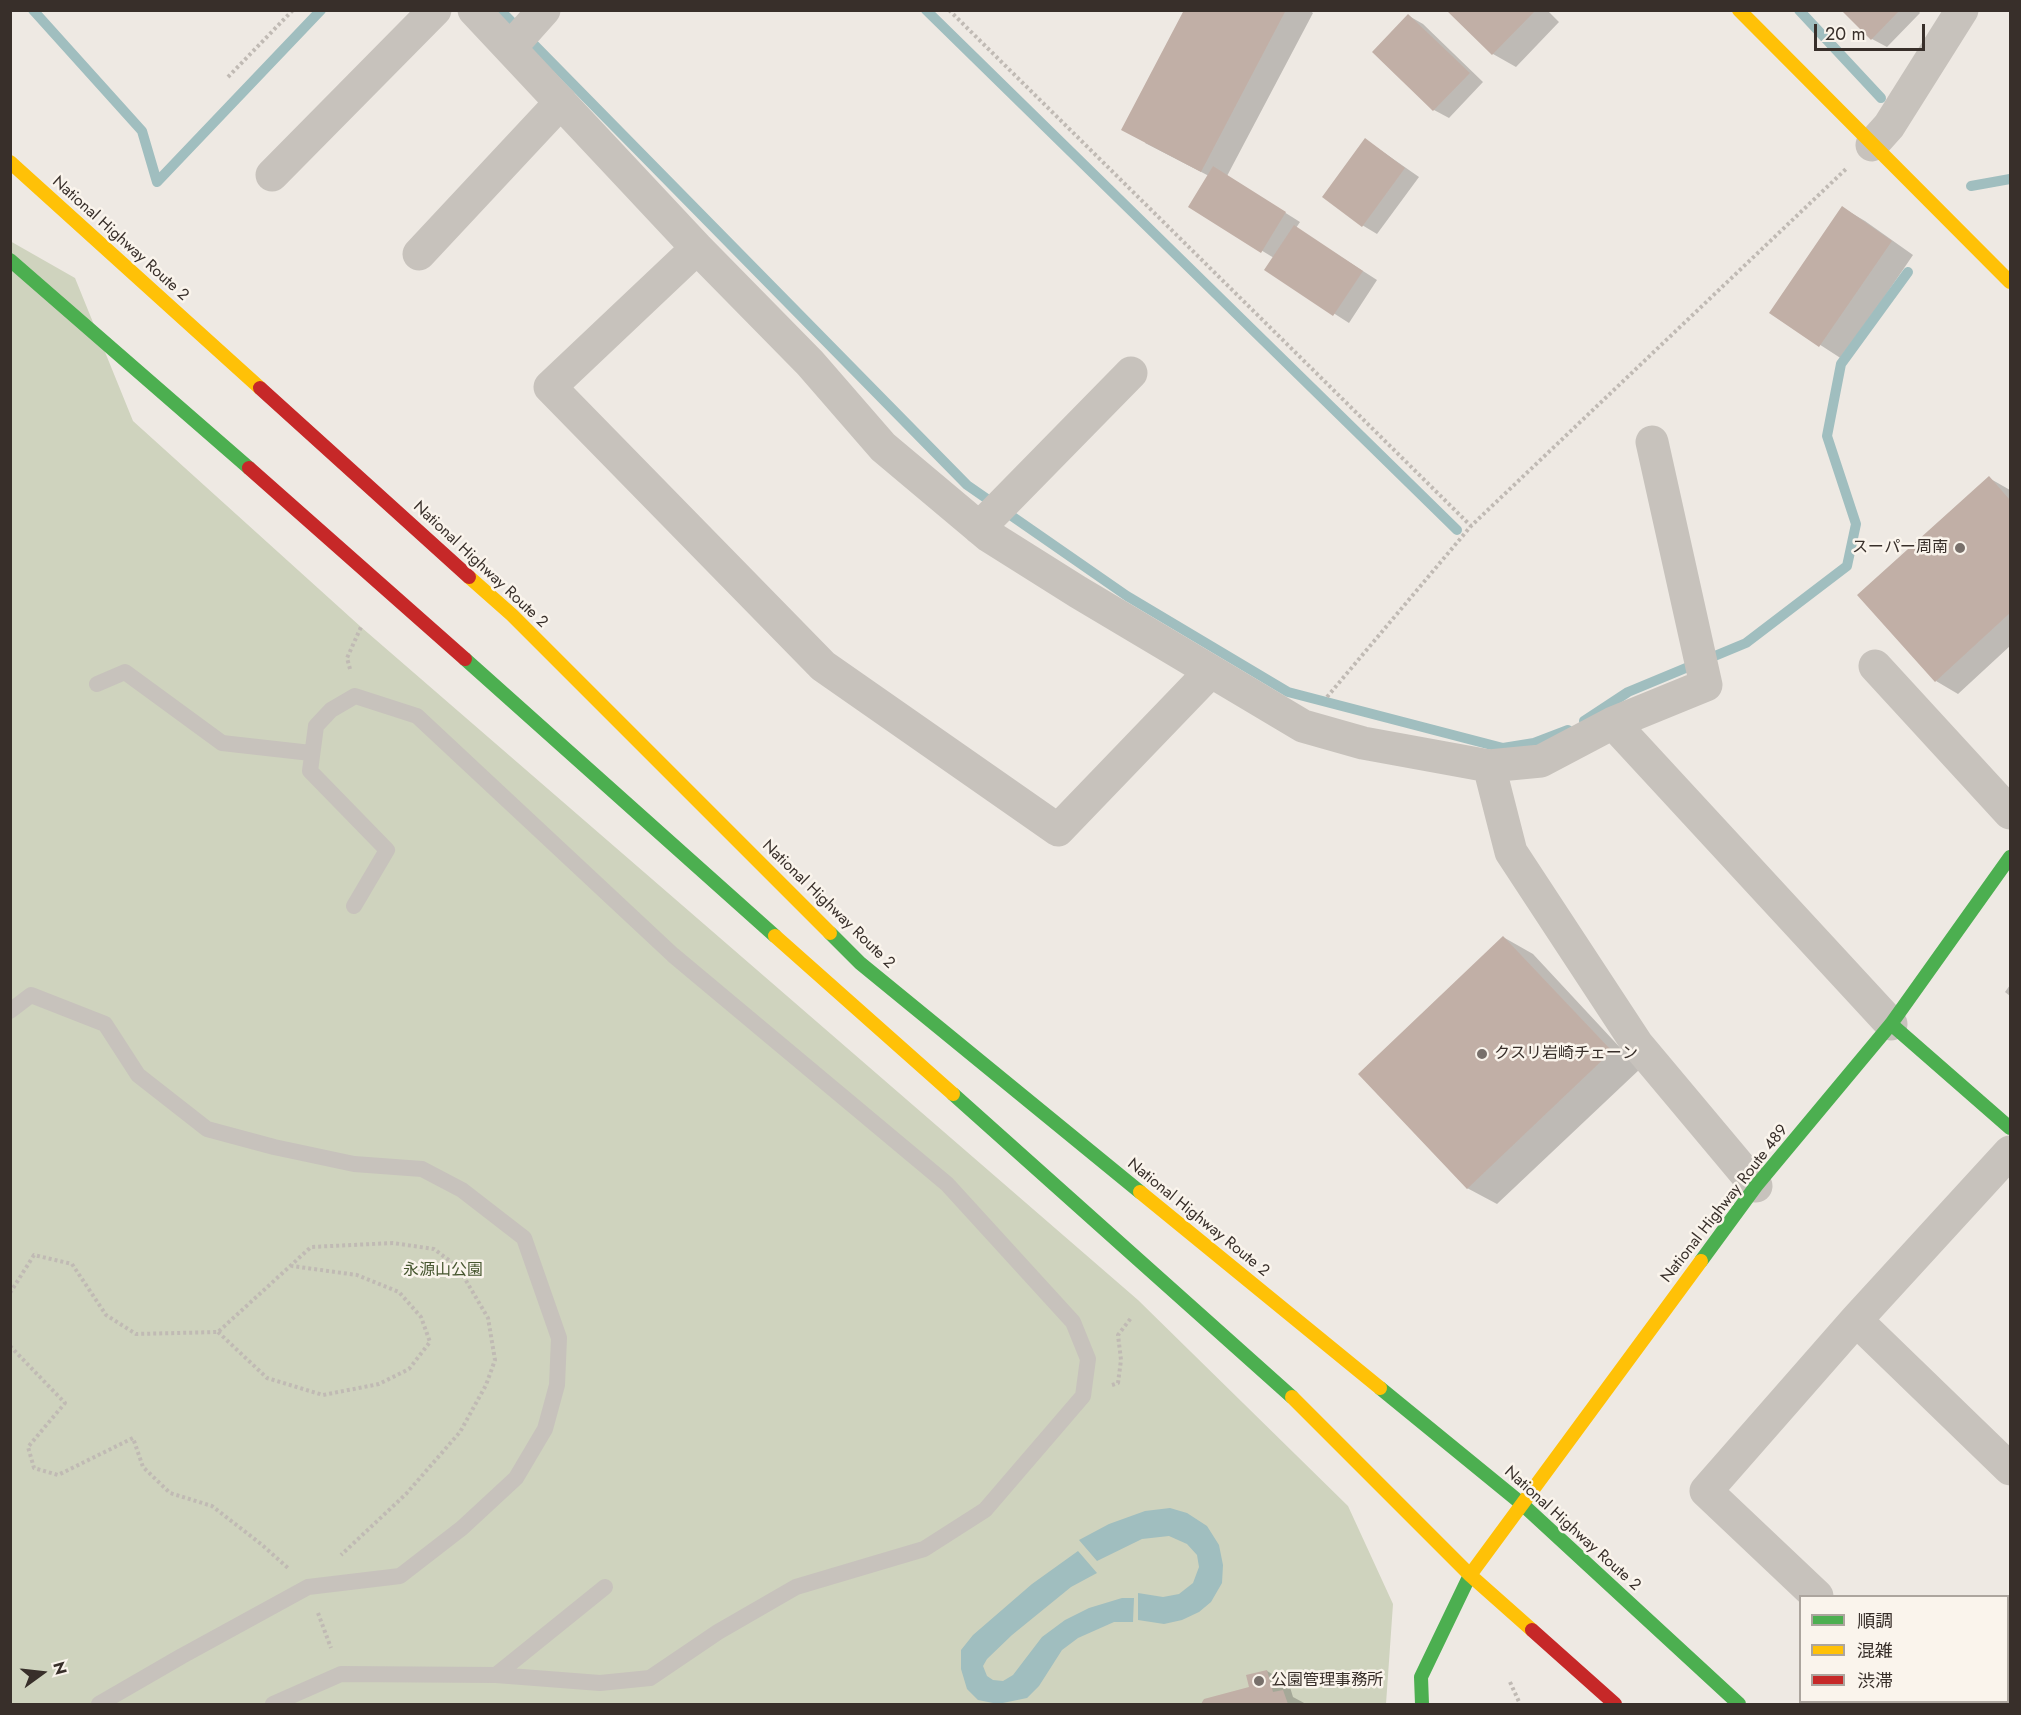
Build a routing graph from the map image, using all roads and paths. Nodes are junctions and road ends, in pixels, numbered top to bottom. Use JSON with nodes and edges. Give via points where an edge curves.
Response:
{"nodes":[{"id":1,"x":293,"y":10,"type":"edge"},
{"id":2,"x":435,"y":10,"type":"edge"},
{"id":3,"x":474,"y":10,"type":"edge"},
{"id":4,"x":544,"y":10,"type":"edge"},
{"id":5,"x":949,"y":10,"type":"edge"},
{"id":6,"x":1739,"y":10,"type":"edge"},
{"id":7,"x":1962,"y":10,"type":"edge"},
{"id":8,"x":510,"y":48,"type":"junction"},
{"id":9,"x":228,"y":77,"type":"dead end"},
{"id":10,"x":561,"y":102,"type":"junction"},
{"id":11,"x":1872,"y":145,"type":"junction"},
{"id":12,"x":10,"y":162,"type":"edge"},
{"id":13,"x":272,"y":175,"type":"dead end"},
{"id":14,"x":697,"y":248,"type":"junction"},
{"id":15,"x":419,"y":254,"type":"dead end"},
{"id":16,"x":10,"y":260,"type":"edge"},
{"id":17,"x":2010,"y":282,"type":"edge"},
{"id":18,"x":1131,"y":373,"type":"dead end"},
{"id":19,"x":1652,"y":442,"type":"dead end"},
{"id":20,"x":1471,"y":526,"type":"junction"},
{"id":21,"x":979,"y":528,"type":"junction"},
{"id":22,"x":362,"y":627,"type":"dead end"},
{"id":23,"x":1875,"y":666,"type":"dead end"},
{"id":24,"x":1212,"y":671,"type":"junction"},
{"id":25,"x":97,"y":684,"type":"dead end"},
{"id":26,"x":355,"y":696,"type":"junction"},
{"id":27,"x":1613,"y":723,"type":"junction"},
{"id":28,"x":1303,"y":726,"type":"junction"},
{"id":29,"x":312,"y":753,"type":"junction"},
{"id":30,"x":1489,"y":766,"type":"junction"},
{"id":31,"x":2010,"y":813,"type":"edge"},
{"id":32,"x":2010,"y":857,"type":"edge"},
{"id":33,"x":354,"y":906,"type":"dead end"},
{"id":34,"x":10,"y":1011,"type":"edge"},
{"id":35,"x":1891,"y":1024,"type":"junction"},
{"id":36,"x":2010,"y":1128,"type":"edge"},
{"id":37,"x":2010,"y":1152,"type":"edge"},
{"id":38,"x":1756,"y":1186,"type":"junction"},
{"id":39,"x":291,"y":1266,"type":"junction"},
{"id":40,"x":10,"y":1293,"type":"edge"},
{"id":41,"x":1856,"y":1320,"type":"junction"},
{"id":42,"x":218,"y":1332,"type":"junction"},
{"id":43,"x":10,"y":1346,"type":"edge"},
{"id":44,"x":2010,"y":1469,"type":"edge"},
{"id":45,"x":1522,"y":1504,"type":"junction"},
{"id":46,"x":1470,"y":1575,"type":"junction"},
{"id":47,"x":308,"y":1587,"type":"junction"},
{"id":48,"x":605,"y":1587,"type":"dead end"},
{"id":49,"x":1816,"y":1595,"type":"edge"},
{"id":50,"x":341,"y":1674,"type":"junction"},
{"id":51,"x":496,"y":1675,"type":"junction"},
{"id":52,"x":1510,"y":1682,"type":"dead end"},
{"id":53,"x":99,"y":1704,"type":"edge"},
{"id":54,"x":273,"y":1704,"type":"edge"},
{"id":55,"x":1422,"y":1704,"type":"edge"},
{"id":56,"x":1520,"y":1704,"type":"edge"},
{"id":57,"x":1615,"y":1704,"type":"edge"},
{"id":58,"x":1738,"y":1704,"type":"edge"}],
"edges":[{"from":1,"to":9,"type":"path"},
{"from":2,"to":13,"type":"street"},
{"from":3,"to":8,"type":"street"},
{"from":4,"to":8,"type":"street"},
{"from":5,"to":20,"type":"path"},
{"from":6,"to":11,"type":"main road"},
{"from":7,"to":11,"type":"street","via":[[1889,126]]},
{"from":8,"to":10,"type":"street"},
{"from":10,"to":14,"type":"street"},
{"from":10,"to":15,"type":"street"},
{"from":11,"to":17,"type":"main road"},
{"from":11,"to":20,"type":"path"},
{"from":12,"to":45,"type":"main road","name":"National Highway Route 2","via":[[512,615],[860,963]]},
{"from":14,"to":21,"type":"street","via":[[810,363],[883,447]]},
{"from":14,"to":24,"type":"street","via":[[550,387],[823,666],[1058,830]]},
{"from":16,"to":46,"type":"main road","via":[[367,570],[1302,1406]]},
{"from":18,"to":21,"type":"street"},
{"from":19,"to":27,"type":"street","via":[[1706,685]]},
{"from":20,"to":28,"type":"path"},
{"from":21,"to":24,"type":"street"},
{"from":22,"to":26,"type":"path","via":[[347,658]]},
{"from":23,"to":31,"type":"street"},
{"from":24,"to":28,"type":"street"},
{"from":25,"to":29,"type":"lane","via":[[125,672],[222,743]]},
{"from":26,"to":29,"type":"lane","via":[[331,710],[316,726]]},
{"from":26,"to":51,"type":"lane","via":[[417,716],[673,955],[947,1184],[1073,1322],[1088,1359],[1083,1396],[1023,1468],[985,1510],[924,1549],[796,1587],[718,1632],[650,1678],[600,1683]]},
{"from":27,"to":30,"type":"street","via":[[1541,761]]},
{"from":27,"to":35,"type":"street"},
{"from":28,"to":30,"type":"street","via":[[1363,743]]},
{"from":29,"to":33,"type":"lane","via":[[310,771],[387,850]]},
{"from":30,"to":38,"type":"street","via":[[1511,852],[1637,1044]]},
{"from":32,"to":35,"type":"main road","name":"National Highway Route 489"},
{"from":34,"to":47,"type":"lane","via":[[31,995],[105,1024],[138,1075],[207,1129],[354,1164],[422,1169],[462,1190],[524,1238],[560,1338],[558,1385],[545,1429],[516,1478],[462,1528],[400,1576]]},
{"from":35,"to":36,"type":"main road"},
{"from":35,"to":38,"type":"main road","name":"National Highway Route 489"},
{"from":37,"to":41,"type":"street"},
{"from":38,"to":45,"type":"main road","name":"National Highway Route 489"},
{"from":39,"to":42,"type":"path"},
{"from":39,"to":42,"type":"path","via":[[357,1275],[399,1292],[421,1317],[430,1342],[409,1369],[379,1384],[323,1395],[267,1378]]},
{"from":39,"to":47,"type":"path","via":[[311,1247],[393,1243],[434,1249],[458,1267],[488,1318],[495,1360],[460,1432],[406,1494]]},
{"from":40,"to":42,"type":"path","via":[[34,1255],[72,1264],[106,1315],[136,1334]]},
{"from":41,"to":44,"type":"street"},
{"from":41,"to":49,"type":"street","via":[[1706,1491]]},
{"from":43,"to":47,"type":"path","via":[[65,1403],[28,1447],[34,1468],[58,1475],[133,1438],[143,1467],[170,1494],[212,1506]]},
{"from":45,"to":46,"type":"main road","name":"National Highway Route 489"},
{"from":45,"to":58,"type":"main road","name":"National Highway Route 2"},
{"from":46,"to":55,"type":"main road","name":"National Highway Route 489","via":[[1421,1677]]},
{"from":46,"to":57,"type":"main road"},
{"from":47,"to":50,"type":"path"},
{"from":47,"to":53,"type":"lane"},
{"from":48,"to":51,"type":"lane"},
{"from":50,"to":51,"type":"lane"},
{"from":50,"to":54,"type":"lane"},
{"from":52,"to":56,"type":"path"}]}
